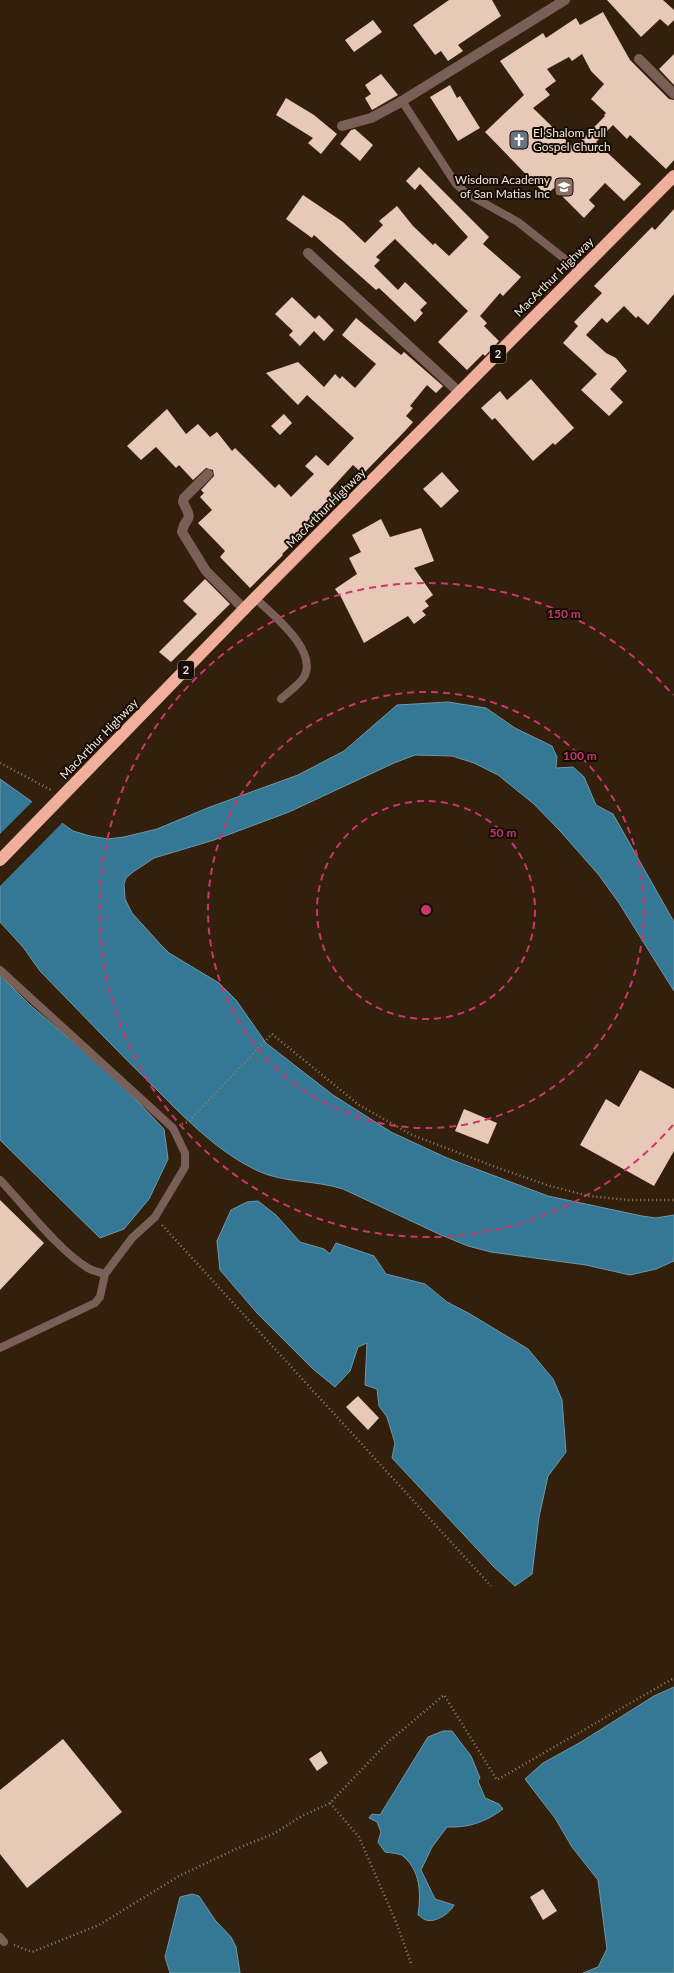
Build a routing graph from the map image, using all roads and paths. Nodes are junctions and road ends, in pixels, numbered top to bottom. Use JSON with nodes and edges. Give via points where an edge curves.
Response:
{"nodes":[{"id":1,"x":565,"y":0,"type":"edge"},
{"id":2,"x":639,"y":59,"type":"dead end"},
{"id":3,"x":674,"y":94,"type":"edge"},
{"id":4,"x":402,"y":101,"type":"junction"},
{"id":5,"x":342,"y":126,"type":"dead end"},
{"id":6,"x":674,"y":176,"type":"edge"},
{"id":7,"x":308,"y":254,"type":"dead end"},
{"id":8,"x":580,"y":271,"type":"junction"},
{"id":9,"x":460,"y":393,"type":"junction"},
{"id":10,"x":208,"y":474,"type":"dead end"},
{"id":11,"x":256,"y":598,"type":"junction"},
{"id":12,"x":245,"y":610,"type":"junction"},
{"id":13,"x":282,"y":699,"type":"dead end"},
{"id":14,"x":0,"y":763,"type":"edge"},
{"id":15,"x":62,"y":796,"type":"junction"},
{"id":16,"x":0,"y":860,"type":"edge"},
{"id":17,"x":0,"y":970,"type":"edge"},
{"id":18,"x":188,"y":1122,"type":"dead end"},
{"id":19,"x":0,"y":1180,"type":"edge"},
{"id":20,"x":674,"y":1200,"type":"edge"},
{"id":21,"x":155,"y":1217,"type":"junction"},
{"id":22,"x":105,"y":1274,"type":"junction"},
{"id":23,"x":0,"y":1348,"type":"edge"},
{"id":24,"x":491,"y":1586,"type":"dead end"},
{"id":25,"x":674,"y":1678,"type":"edge"},
{"id":26,"x":330,"y":1803,"type":"junction"},
{"id":27,"x":2,"y":1939,"type":"edge"},
{"id":28,"x":412,"y":1966,"type":"dead end"}],
"edges":[{"from":1,"to":4,"type":"street"},
{"from":2,"to":3,"type":"street"},
{"from":4,"to":5,"type":"street","via":[[371,118]]},
{"from":4,"to":8,"type":"lane","via":[[456,184],[466,193],[518,222]]},
{"from":6,"to":8,"type":"highway","name":"MacArthur Highway","number":"2"},
{"from":7,"to":9,"type":"street"},
{"from":8,"to":9,"type":"highway","name":"MacArthur Highway","number":"2"},
{"from":9,"to":11,"type":"highway","name":"MacArthur Highway","number":"2"},
{"from":10,"to":12,"type":"street","via":[[184,498],[189,519],[182,532],[206,571]]},
{"from":11,"to":12,"type":"highway","name":"MacArthur Highway","number":"2"},
{"from":11,"to":13,"type":"lane","via":[[290,631],[306,660],[304,678]]},
{"from":12,"to":15,"type":"highway","name":"MacArthur Highway","number":"2"},
{"from":14,"to":15,"type":"path"},
{"from":15,"to":16,"type":"highway","name":"MacArthur Highway","number":"2"},
{"from":17,"to":21,"type":"lane","via":[[173,1128],[185,1153],[185,1167]]},
{"from":18,"to":20,"type":"path","via":[[272,1034],[359,1105],[412,1135],[550,1186],[589,1196],[629,1200]]},
{"from":19,"to":22,"type":"lane","via":[[79,1263]]},
{"from":21,"to":22,"type":"lane","via":[[132,1238]]},
{"from":21,"to":24,"type":"path"},
{"from":22,"to":23,"type":"lane","via":[[100,1297],[95,1303]]},
{"from":25,"to":26,"type":"path","via":[[497,1780],[444,1695],[387,1743]]},
{"from":26,"to":27,"type":"path","via":[[273,1834],[179,1876],[99,1925],[32,1952]]},
{"from":26,"to":28,"type":"path","via":[[360,1837]]}]}
